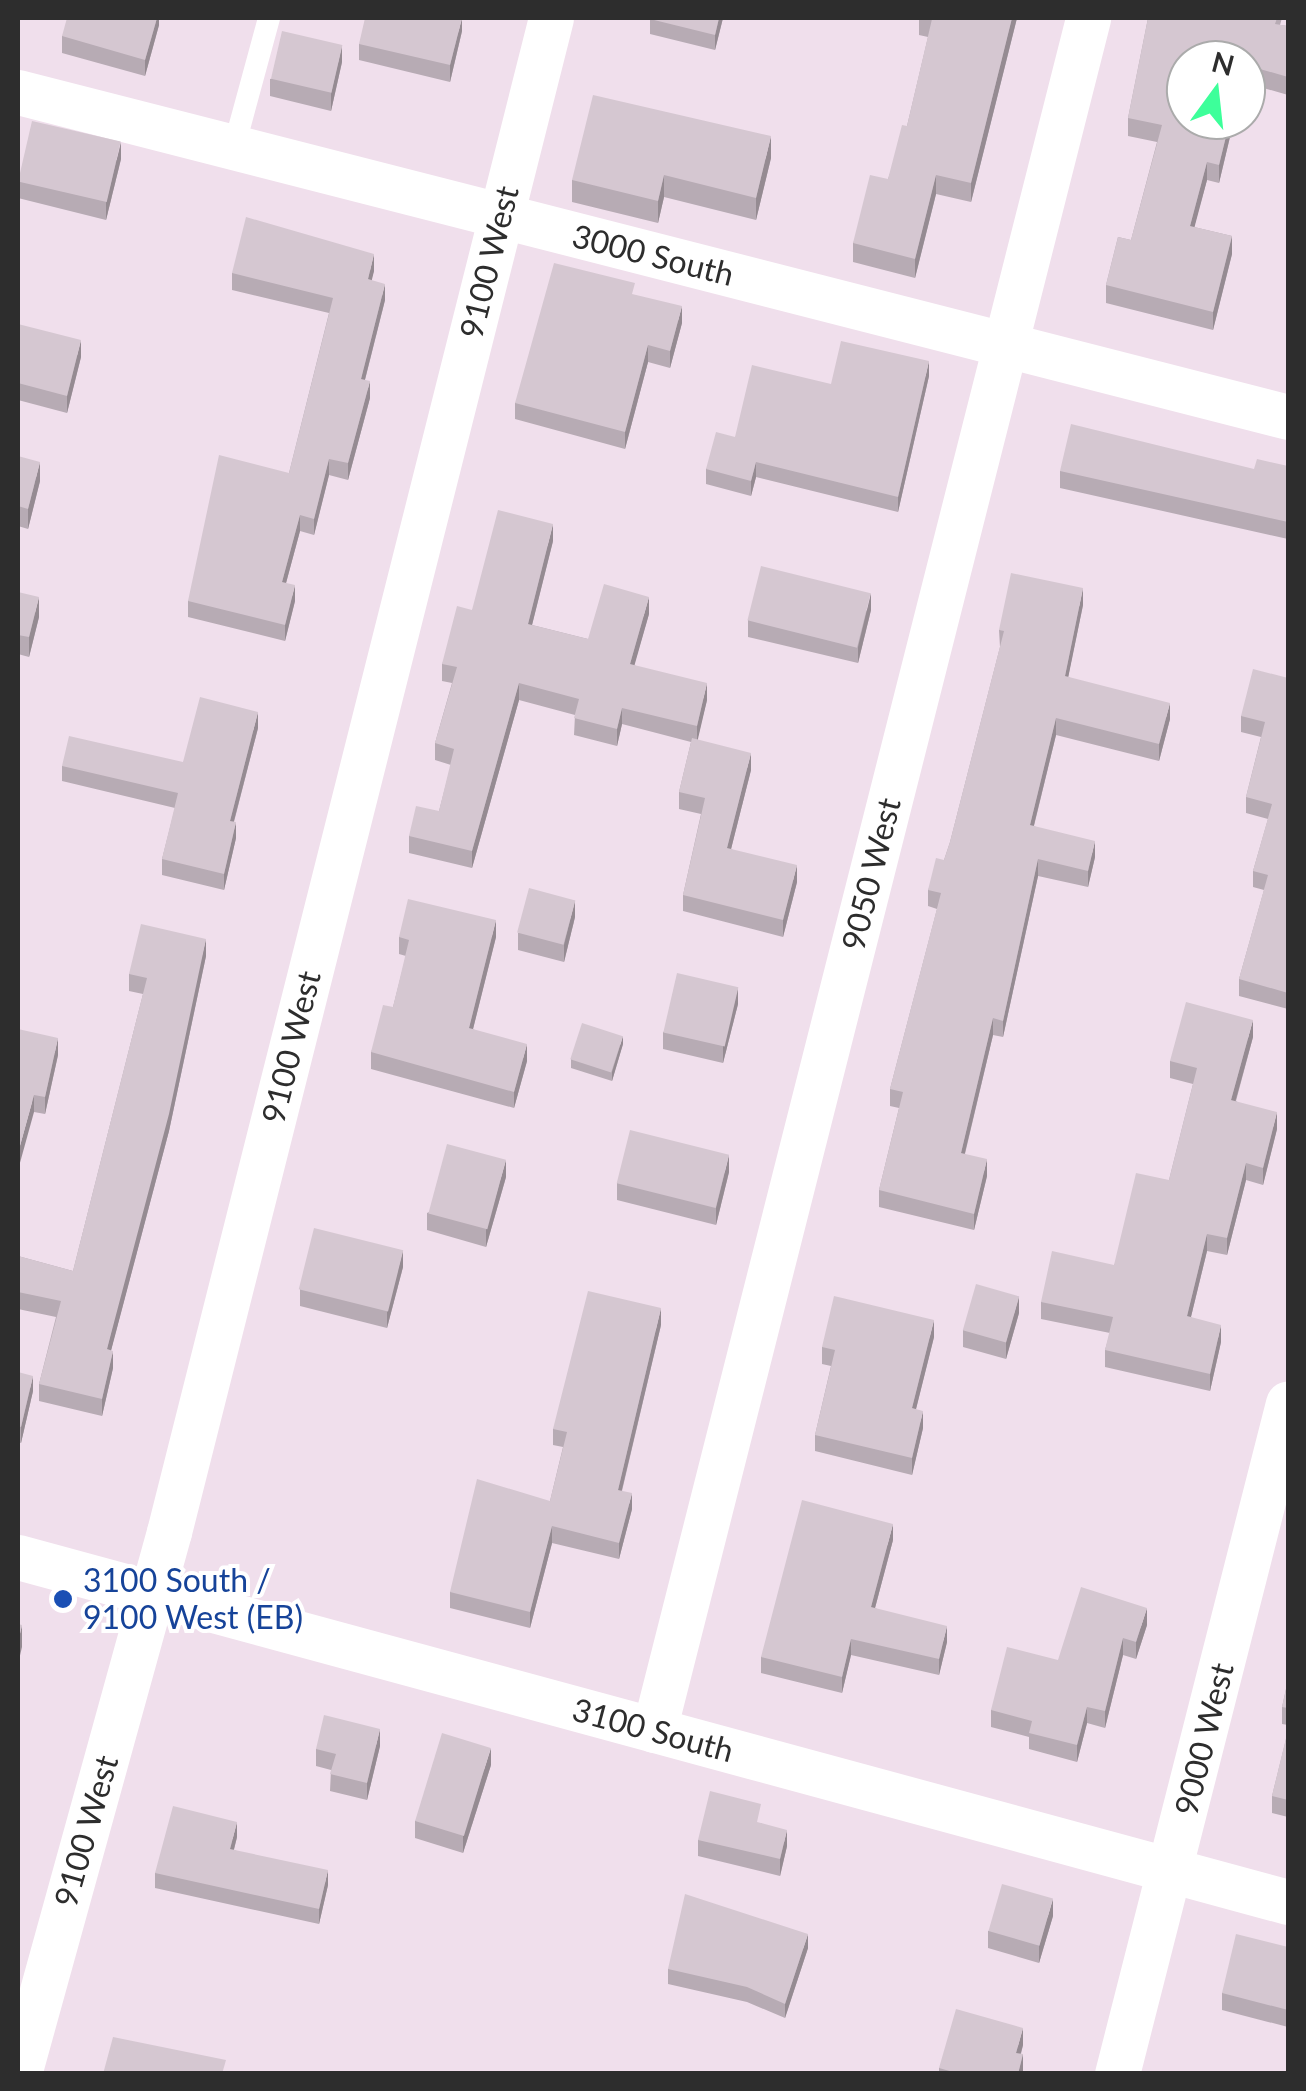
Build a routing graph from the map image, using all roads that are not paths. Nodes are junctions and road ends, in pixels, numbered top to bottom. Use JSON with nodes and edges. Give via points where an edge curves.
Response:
{"nodes":[{"id":1,"x":269,"y":18,"type":"edge"},
{"id":2,"x":551,"y":18,"type":"edge"},
{"id":3,"x":1088,"y":18,"type":"edge"},
{"id":4,"x":18,"y":92,"type":"edge"},
{"id":5,"x":234,"y":148,"type":"junction"},
{"id":6,"x":501,"y":215,"type":"junction"},
{"id":7,"x":1005,"y":345,"type":"junction"},
{"id":8,"x":1288,"y":417,"type":"edge"},
{"id":9,"x":1288,"y":1403,"type":"edge"},
{"id":10,"x":18,"y":1557,"type":"edge"},
{"id":11,"x":152,"y":1595,"type":"junction"},
{"id":12,"x":654,"y":1730,"type":"junction"},
{"id":13,"x":1171,"y":1870,"type":"junction"},
{"id":14,"x":1288,"y":1902,"type":"edge"},
{"id":15,"x":19,"y":2074,"type":"edge"},
{"id":16,"x":1118,"y":2074,"type":"edge"}],
"edges":[{"from":1,"to":5,"type":"lane"},
{"from":2,"to":6,"type":"street","name":"9100 West"},
{"from":3,"to":7,"type":"street","name":"9050 West"},
{"from":4,"to":5,"type":"street","name":"3000 South"},
{"from":5,"to":6,"type":"street","name":"3000 South"},
{"from":6,"to":7,"type":"street","name":"3000 South"},
{"from":6,"to":11,"type":"street","name":"9100 West"},
{"from":7,"to":8,"type":"street","name":"3000 South"},
{"from":7,"to":12,"type":"street","name":"9050 West"},
{"from":9,"to":13,"type":"street","name":"9000 West"},
{"from":10,"to":11,"type":"street","name":"3100 South"},
{"from":11,"to":12,"type":"street","name":"3100 South"},
{"from":11,"to":15,"type":"street","name":"9100 West"},
{"from":12,"to":13,"type":"street","name":"3100 South"},
{"from":13,"to":14,"type":"street","name":"3100 South"},
{"from":13,"to":16,"type":"street","name":"9000 West"}]}
